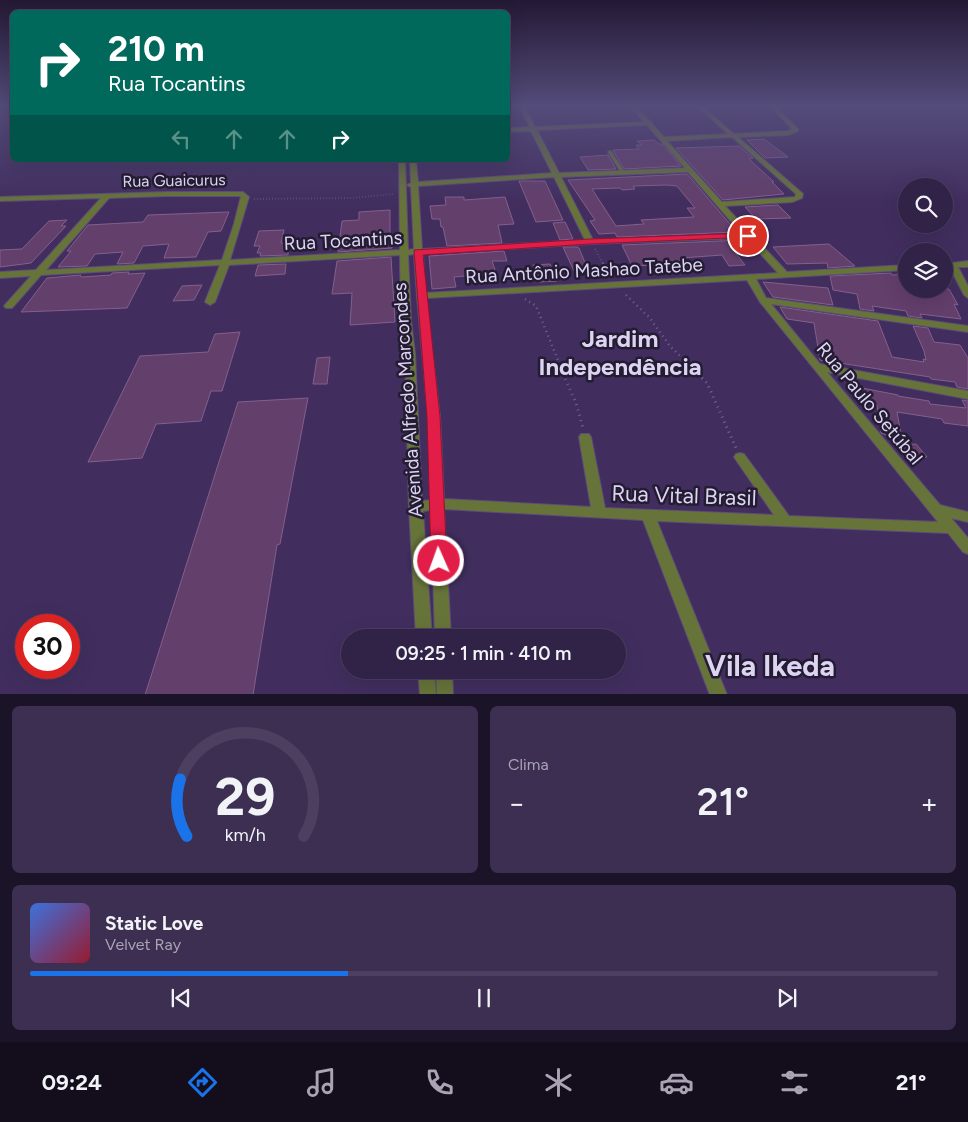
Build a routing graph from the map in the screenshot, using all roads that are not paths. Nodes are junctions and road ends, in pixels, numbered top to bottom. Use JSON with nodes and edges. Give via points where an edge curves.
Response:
{"nodes":[{"id":1,"x":539,"y":138,"type":"edge"},
{"id":2,"x":675,"y":138,"type":"edge"},
{"id":3,"x":738,"y":138,"type":"edge"},
{"id":4,"x":664,"y":139,"type":"joint"},
{"id":5,"x":610,"y":152,"type":"dead end"},
{"id":6,"x":402,"y":162,"type":"edge"},
{"id":7,"x":413,"y":162,"type":"edge"},
{"id":8,"x":691,"y":170,"type":"junction"},
{"id":9,"x":623,"y":173,"type":"junction"},
{"id":10,"x":558,"y":175,"type":"junction"},
{"id":11,"x":415,"y":185,"type":"junction"},
{"id":12,"x":402,"y":189,"type":"junction"},
{"id":13,"x":107,"y":196,"type":"junction"},
{"id":14,"x":2,"y":199,"type":"edge"},
{"id":15,"x":721,"y":204,"type":"junction"},
{"id":16,"x":748,"y":236,"type":"junction"},
{"id":17,"x":590,"y":242,"type":"junction"},
{"id":18,"x":418,"y":252,"type":"junction"},
{"id":19,"x":403,"y":253,"type":"junction"},
{"id":20,"x":226,"y":263,"type":"junction"},
{"id":21,"x":968,"y":264,"type":"edge"},
{"id":22,"x":953,"y":265,"type":"edge"},
{"id":23,"x":898,"y":268,"type":"edge"},
{"id":24,"x":953,"y":271,"type":"edge"},
{"id":25,"x":38,"y":273,"type":"junction"},
{"id":26,"x":784,"y":274,"type":"junction"},
{"id":27,"x":0,"y":275,"type":"edge"},
{"id":28,"x":750,"y":277,"type":"junction"},
{"id":29,"x":968,"y":295,"type":"edge"},
{"id":30,"x":421,"y":296,"type":"junction"},
{"id":31,"x":763,"y":300,"type":"junction"},
{"id":32,"x":210,"y":302,"type":"dead end"},
{"id":33,"x":9,"y":306,"type":"dead end"},
{"id":34,"x":968,"y":328,"type":"edge"},
{"id":35,"x":428,"y":352,"type":"junction"},
{"id":36,"x":410,"y":353,"type":"junction"},
{"id":37,"x":817,"y":367,"type":"junction"},
{"id":38,"x":968,"y":394,"type":"edge"},
{"id":39,"x":585,"y":437,"type":"road end"},
{"id":40,"x":740,"y":457,"type":"road end"},
{"id":41,"x":437,"y":504,"type":"junction"},
{"id":42,"x":416,"y":507,"type":"junction"},
{"id":43,"x":936,"y":509,"type":"junction"},
{"id":44,"x":599,"y":513,"type":"junction"},
{"id":45,"x":648,"y":515,"type":"junction"},
{"id":46,"x":968,"y":517,"type":"edge"},
{"id":47,"x":785,"y":521,"type":"junction"},
{"id":48,"x":951,"y":528,"type":"junction"},
{"id":49,"x":968,"y":548,"type":"edge"},
{"id":50,"x":423,"y":629,"type":"edge"},
{"id":51,"x":443,"y":629,"type":"edge"},
{"id":52,"x":427,"y":679,"type":"edge"},
{"id":53,"x":444,"y":679,"type":"edge"},
{"id":54,"x":428,"y":694,"type":"edge"},
{"id":55,"x":445,"y":694,"type":"edge"},
{"id":56,"x":719,"y":694,"type":"edge"}],
"edges":[{"from":1,"to":10,"type":"street"},
{"from":2,"to":4,"type":"street"},
{"from":3,"to":15,"type":"street","via":[[800,194],[792,200]]},
{"from":4,"to":8,"type":"street"},
{"from":5,"to":9,"type":"lane"},
{"from":6,"to":12,"type":"street","name":"Avenida Alfredo Marcondes"},
{"from":7,"to":11,"type":"street","name":"Avenida Alfredo Marcondes"},
{"from":8,"to":9,"type":"street"},
{"from":8,"to":15,"type":"street"},
{"from":9,"to":10,"type":"street"},
{"from":10,"to":11,"type":"street"},
{"from":10,"to":17,"type":"street"},
{"from":11,"to":12,"type":"street"},
{"from":11,"to":18,"type":"street","name":"Avenida Alfredo Marcondes"},
{"from":12,"to":19,"type":"street","name":"Avenida Alfredo Marcondes"},
{"from":13,"to":14,"type":"street","name":"Rua Guaicurus"},
{"from":13,"to":20,"type":"street","name":"Rua Guaicurus","via":[[244,197]]},
{"from":13,"to":25,"type":"street","name":"Rua Guaicurus"},
{"from":15,"to":16,"type":"street"},
{"from":16,"to":17,"type":"street","name":"Rua Tocantins"},
{"from":16,"to":26,"type":"street"},
{"from":17,"to":18,"type":"street","name":"Rua Tocantins"},
{"from":18,"to":19,"type":"street","name":"Rua Tocantins"},
{"from":18,"to":30,"type":"street","name":"Avenida Alfredo Marcondes"},
{"from":19,"to":20,"type":"street","name":"Rua Tocantins"},
{"from":19,"to":36,"type":"street","name":"Avenida Alfredo Marcondes"},
{"from":20,"to":25,"type":"street","name":"Rua Tocantins"},
{"from":20,"to":32,"type":"street"},
{"from":21,"to":22,"type":"street"},
{"from":23,"to":26,"type":"street","name":"Rua Antônio Mashao Tatebe"},
{"from":24,"to":29,"type":"street"},
{"from":25,"to":27,"type":"street","name":"Rua Tocantins"},
{"from":25,"to":33,"type":"street","name":"Rua Guaicurus"},
{"from":26,"to":28,"type":"street","name":"Rua Antônio Mashao Tatebe"},
{"from":28,"to":30,"type":"street","name":"Rua Antônio Mashao Tatebe"},
{"from":28,"to":31,"type":"street","name":"Rua Paulo Setúbal"},
{"from":30,"to":35,"type":"street","name":"Avenida Alfredo Marcondes"},
{"from":31,"to":34,"type":"street"},
{"from":31,"to":37,"type":"street","name":"Rua Paulo Setúbal"},
{"from":35,"to":36,"type":"street"},
{"from":35,"to":41,"type":"street","name":"Avenida Alfredo Marcondes"},
{"from":36,"to":42,"type":"street","name":"Avenida Alfredo Marcondes"},
{"from":37,"to":38,"type":"street"},
{"from":37,"to":43,"type":"street","name":"Rua Paulo Setúbal"},
{"from":39,"to":44,"type":"street"},
{"from":40,"to":47,"type":"street"},
{"from":41,"to":42,"type":"street","name":"Rua Vital Brasil"},
{"from":41,"to":44,"type":"street","name":"Rua Vital Brasil"},
{"from":41,"to":51,"type":"street","name":"Avenida Alfredo Marcondes"},
{"from":42,"to":50,"type":"street","name":"Avenida Alfredo Marcondes"},
{"from":43,"to":46,"type":"street"},
{"from":43,"to":48,"type":"street","name":"Rua Paulo Setúbal"},
{"from":44,"to":45,"type":"street","name":"Rua Vital Brasil"},
{"from":45,"to":47,"type":"street","name":"Rua Vital Brasil"},
{"from":45,"to":56,"type":"street"},
{"from":47,"to":48,"type":"street","name":"Rua Vital Brasil"},
{"from":48,"to":49,"type":"street","name":"Rua Paulo Setúbal"},
{"from":52,"to":54,"type":"street"},
{"from":53,"to":55,"type":"street"}]}
